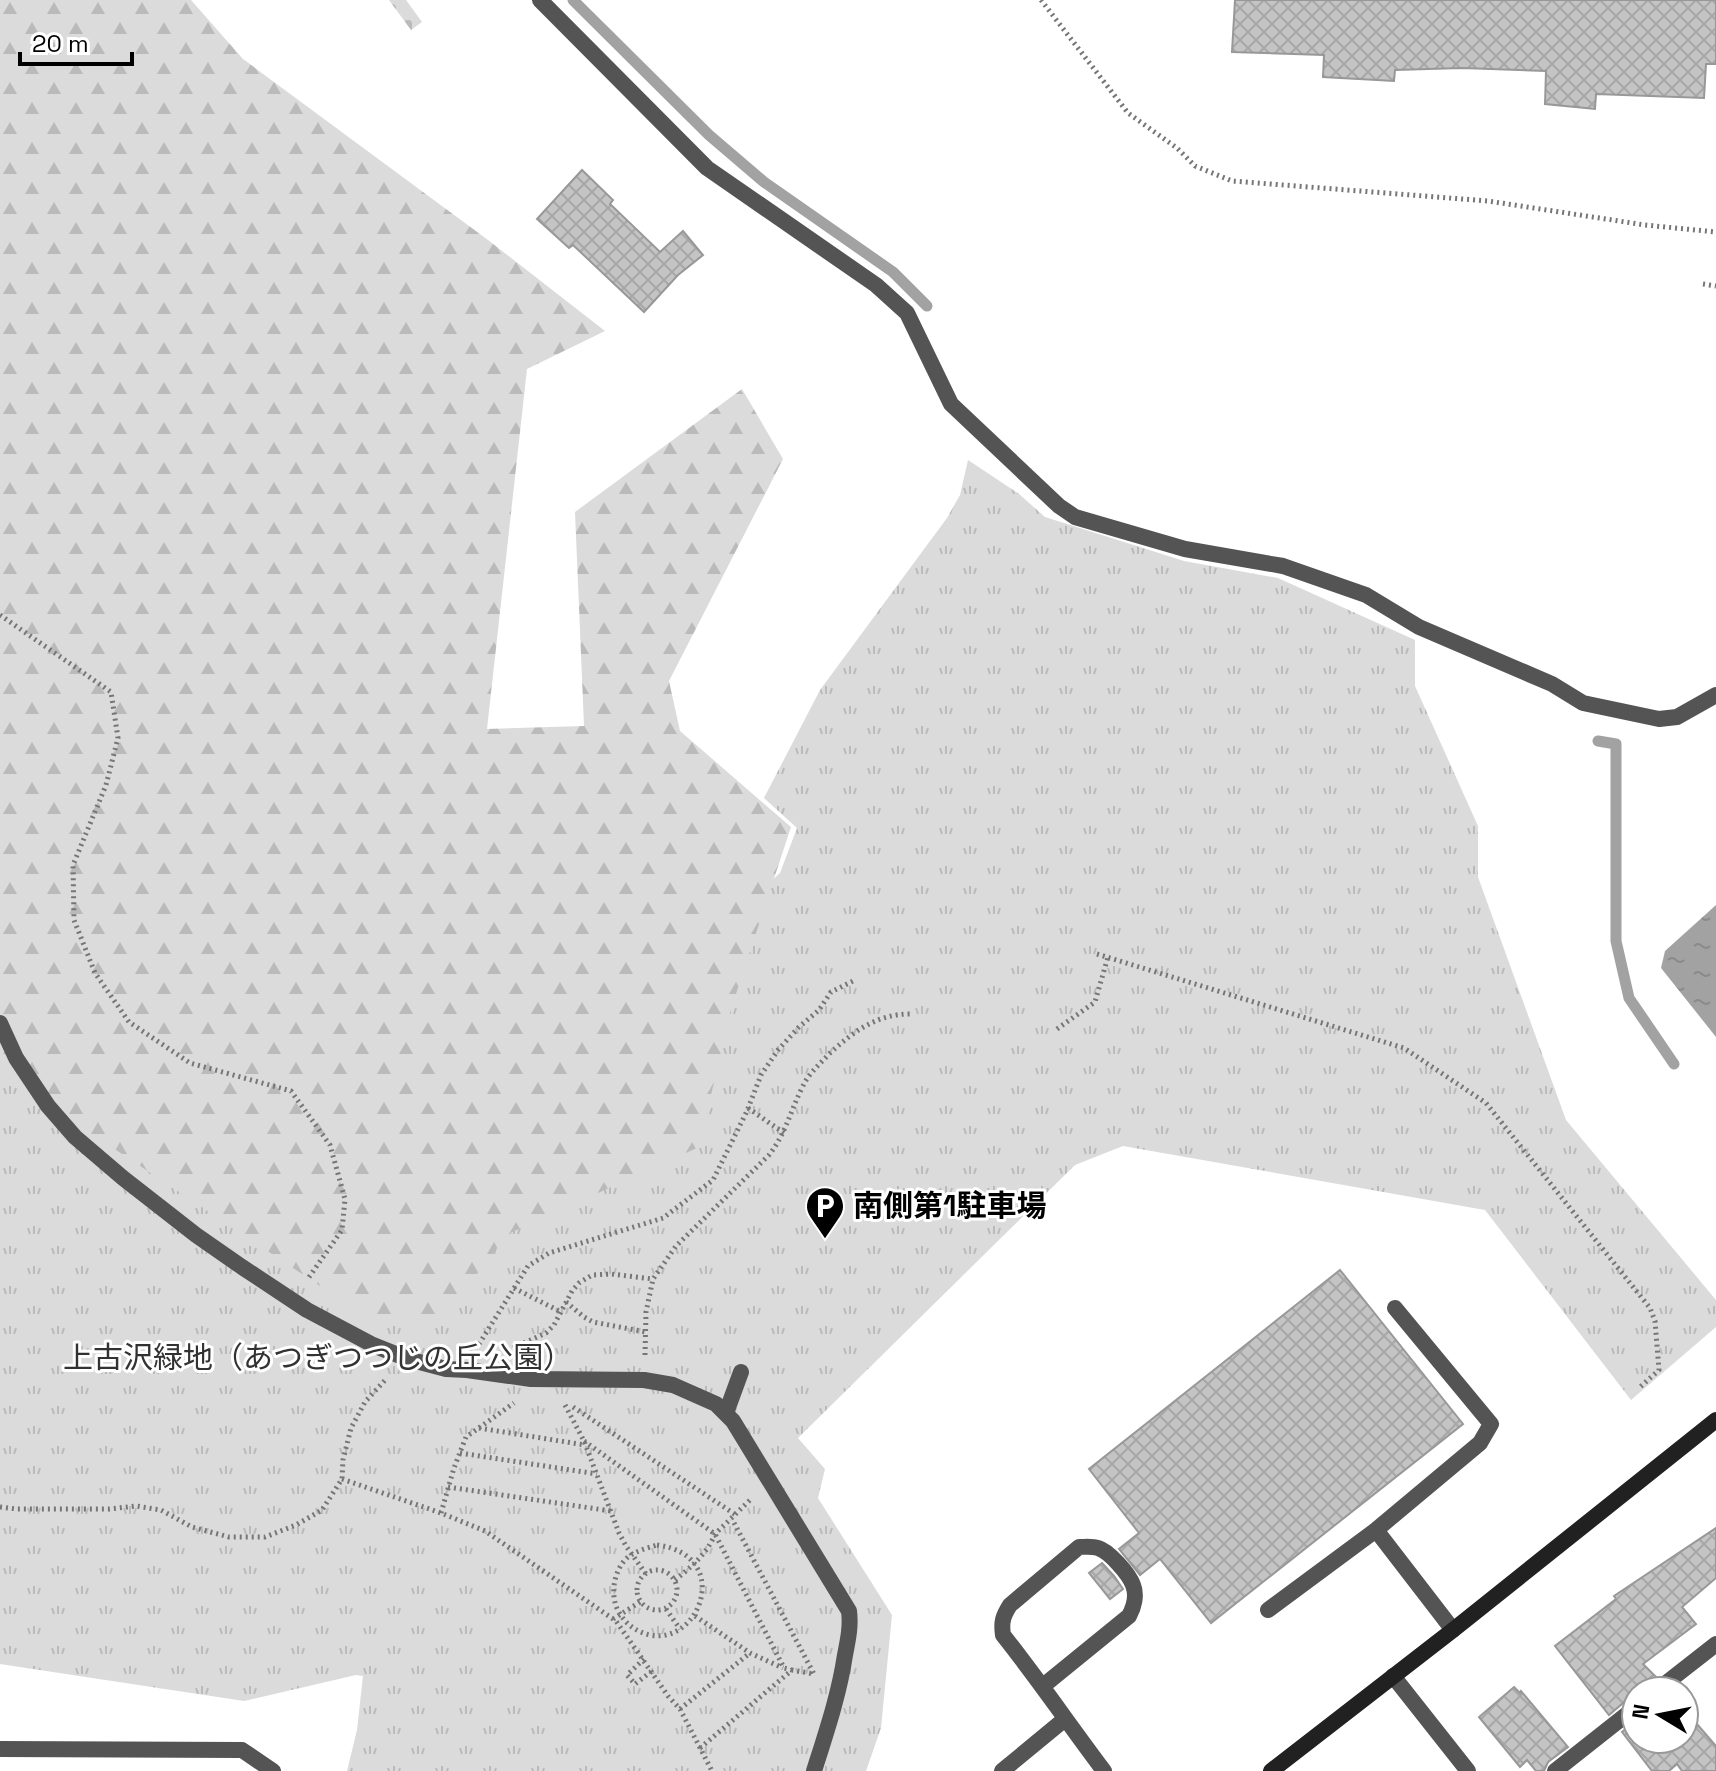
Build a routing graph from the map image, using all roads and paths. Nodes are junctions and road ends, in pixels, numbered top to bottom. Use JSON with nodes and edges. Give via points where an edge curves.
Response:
{"nodes":[{"id":1,"x":540,"y":0,"type":"edge"},
{"id":2,"x":1041,"y":0,"type":"edge"},
{"id":3,"x":1716,"y":232,"type":"edge"},
{"id":4,"x":1703,"y":284,"type":"dead end"},
{"id":5,"x":1716,"y":286,"type":"edge"},
{"id":6,"x":0,"y":615,"type":"edge"},
{"id":7,"x":1716,"y":695,"type":"edge"},
{"id":8,"x":1097,"y":954,"type":"dead end"},
{"id":9,"x":1108,"y":957,"type":"junction"},
{"id":10,"x":855,"y":980,"type":"dead end"},
{"id":11,"x":910,"y":1014,"type":"dead end"},
{"id":12,"x":0,"y":1023,"type":"edge"},
{"id":13,"x":1057,"y":1029,"type":"dead end"},
{"id":14,"x":748,"y":1108,"type":"junction"},
{"id":15,"x":784,"y":1133,"type":"junction"},
{"id":16,"x":653,"y":1279,"type":"junction"},
{"id":17,"x":514,"y":1288,"type":"junction"},
{"id":18,"x":293,"y":1300,"type":"junction"},
{"id":19,"x":566,"y":1302,"type":"junction"},
{"id":20,"x":1395,"y":1308,"type":"dead end"},
{"id":21,"x":561,"y":1312,"type":"junction"},
{"id":22,"x":646,"y":1332,"type":"junction"},
{"id":23,"x":408,"y":1359,"type":"junction"},
{"id":24,"x":467,"y":1370,"type":"junction"},
{"id":25,"x":741,"y":1372,"type":"dead end"},
{"id":26,"x":486,"y":1374,"type":"junction"},
{"id":27,"x":531,"y":1379,"type":"junction"},
{"id":28,"x":644,"y":1380,"type":"junction"},
{"id":29,"x":1640,"y":1387,"type":"dead end"},
{"id":30,"x":726,"y":1413,"type":"junction"},
{"id":31,"x":1716,"y":1420,"type":"edge"},
{"id":32,"x":478,"y":1428,"type":"junction"},
{"id":33,"x":585,"y":1443,"type":"junction"},
{"id":34,"x":460,"y":1453,"type":"junction"},
{"id":35,"x":598,"y":1474,"type":"junction"},
{"id":36,"x":342,"y":1479,"type":"junction"},
{"id":37,"x":770,"y":1479,"type":"junction"},
{"id":38,"x":448,"y":1487,"type":"junction"},
{"id":39,"x":0,"y":1507,"type":"edge"},
{"id":40,"x":611,"y":1511,"type":"junction"},
{"id":41,"x":441,"y":1513,"type":"junction"},
{"id":42,"x":734,"y":1517,"type":"junction"},
{"id":43,"x":1376,"y":1530,"type":"junction"},
{"id":44,"x":715,"y":1534,"type":"junction"},
{"id":45,"x":632,"y":1555,"type":"junction"},
{"id":46,"x":695,"y":1564,"type":"junction"},
{"id":47,"x":646,"y":1574,"type":"junction"},
{"id":48,"x":675,"y":1580,"type":"junction"},
{"id":49,"x":640,"y":1602,"type":"junction"},
{"id":50,"x":666,"y":1609,"type":"junction"},
{"id":51,"x":1268,"y":1610,"type":"dead end"},
{"id":52,"x":620,"y":1615,"type":"junction"},
{"id":53,"x":695,"y":1616,"type":"junction"},
{"id":54,"x":613,"y":1619,"type":"junction"},
{"id":55,"x":680,"y":1629,"type":"junction"},
{"id":56,"x":1453,"y":1630,"type":"junction"},
{"id":57,"x":1716,"y":1644,"type":"edge"},
{"id":58,"x":750,"y":1653,"type":"junction"},
{"id":59,"x":644,"y":1659,"type":"junction"},
{"id":60,"x":784,"y":1668,"type":"junction"},
{"id":61,"x":792,"y":1670,"type":"junction"},
{"id":62,"x":652,"y":1671,"type":"junction"},
{"id":63,"x":1676,"y":1675,"type":"edge"},
{"id":64,"x":1393,"y":1676,"type":"junction"},
{"id":65,"x":1043,"y":1686,"type":"junction"},
{"id":66,"x":680,"y":1709,"type":"junction"},
{"id":67,"x":1065,"y":1719,"type":"junction"},
{"id":68,"x":1620,"y":1720,"type":"edge"},
{"id":69,"x":700,"y":1748,"type":"junction"},
{"id":70,"x":0,"y":1749,"type":"edge"},
{"id":71,"x":273,"y":1771,"type":"edge"},
{"id":72,"x":712,"y":1771,"type":"edge"},
{"id":73,"x":814,"y":1771,"type":"edge"},
{"id":74,"x":1002,"y":1771,"type":"edge"},
{"id":75,"x":1104,"y":1771,"type":"edge"},
{"id":76,"x":1271,"y":1771,"type":"edge"},
{"id":77,"x":1468,"y":1771,"type":"edge"},
{"id":78,"x":1555,"y":1771,"type":"edge"}],
"edges":[{"from":1,"to":7,"type":"street","via":[[707,168],[876,285],[907,313],[951,404],[1075,517],[1185,549],[1283,566],[1366,595],[1419,627],[1552,684],[1583,703],[1659,719],[1677,717]]},
{"from":2,"to":3,"type":"path","via":[[1128,113],[1195,166],[1232,181],[1488,201]]},
{"from":4,"to":5,"type":"path"},
{"from":6,"to":18,"type":"path","via":[[111,692],[118,738],[106,785],[73,865],[74,920],[95,973],[129,1022],[190,1063],[291,1091],[330,1145],[345,1199],[342,1230]]},
{"from":8,"to":9,"type":"path"},
{"from":9,"to":13,"type":"path","via":[[1095,1002]]},
{"from":9,"to":29,"type":"path","via":[[1404,1048],[1486,1103],[1650,1308],[1659,1370]]},
{"from":10,"to":14,"type":"path","via":[[831,992],[778,1050]]},
{"from":11,"to":15,"type":"path","via":[[877,1020],[848,1036],[808,1078]]},
{"from":12,"to":18,"type":"street","via":[[16,1058],[75,1137],[196,1235]]},
{"from":14,"to":15,"type":"path"},
{"from":14,"to":17,"type":"path","via":[[713,1180],[663,1218],[549,1253],[528,1266]]},
{"from":15,"to":16,"type":"path","via":[[769,1155],[676,1246]]},
{"from":16,"to":19,"type":"path","via":[[592,1275]]},
{"from":16,"to":22,"type":"path"},
{"from":17,"to":21,"type":"path"},
{"from":17,"to":24,"type":"path"},
{"from":18,"to":23,"type":"street"},
{"from":19,"to":21,"type":"path"},
{"from":19,"to":22,"type":"path","via":[[593,1322]]},
{"from":20,"to":43,"type":"street","via":[[1491,1424],[1480,1443]]},
{"from":21,"to":26,"type":"path","via":[[546,1333],[490,1359]]},
{"from":22,"to":28,"type":"path"},
{"from":23,"to":24,"type":"street"},
{"from":23,"to":36,"type":"path","via":[[365,1402],[351,1428]]},
{"from":24,"to":26,"type":"street"},
{"from":25,"to":30,"type":"street"},
{"from":26,"to":27,"type":"street"},
{"from":27,"to":28,"type":"street"},
{"from":27,"to":32,"type":"path","via":[[518,1400]]},
{"from":28,"to":30,"type":"street","via":[[673,1385]]},
{"from":30,"to":37,"type":"street"},
{"from":31,"to":56,"type":"street"},
{"from":32,"to":33,"type":"path"},
{"from":32,"to":34,"type":"path","via":[[466,1437]]},
{"from":33,"to":35,"type":"path"},
{"from":33,"to":42,"type":"path","via":[[563,1400]]},
{"from":33,"to":44,"type":"path"},
{"from":34,"to":35,"type":"path"},
{"from":34,"to":38,"type":"path"},
{"from":35,"to":40,"type":"path"},
{"from":36,"to":39,"type":"path","via":[[322,1510],[265,1537],[229,1537],[192,1527],[161,1510],[136,1506]]},
{"from":36,"to":41,"type":"path"},
{"from":37,"to":42,"type":"path"},
{"from":37,"to":73,"type":"street","via":[[849,1611],[833,1713]]},
{"from":38,"to":40,"type":"path"},
{"from":38,"to":41,"type":"path"},
{"from":40,"to":45,"type":"path"},
{"from":41,"to":54,"type":"path","via":[[485,1531]]},
{"from":42,"to":44,"type":"path"},
{"from":42,"to":61,"type":"path","via":[[814,1674]]},
{"from":43,"to":51,"type":"street"},
{"from":43,"to":56,"type":"street"},
{"from":44,"to":46,"type":"path"},
{"from":44,"to":60,"type":"path"},
{"from":45,"to":46,"type":"path","via":[[657,1545],[685,1554]]},
{"from":45,"to":47,"type":"path"},
{"from":45,"to":52,"type":"path","via":[[615,1582]]},
{"from":46,"to":48,"type":"path"},
{"from":46,"to":53,"type":"path","via":[[702,1576]]},
{"from":47,"to":48,"type":"path","via":[[665,1572]]},
{"from":47,"to":49,"type":"path","via":[[637,1592]]},
{"from":48,"to":50,"type":"path","via":[[677,1593]]},
{"from":49,"to":50,"type":"path"},
{"from":49,"to":52,"type":"path"},
{"from":50,"to":55,"type":"path"},
{"from":52,"to":54,"type":"path"},
{"from":52,"to":55,"type":"path","via":[[643,1633],[665,1636]]},
{"from":53,"to":55,"type":"path"},
{"from":53,"to":58,"type":"path"},
{"from":54,"to":59,"type":"path"},
{"from":56,"to":64,"type":"street"},
{"from":57,"to":63,"type":"street"},
{"from":58,"to":60,"type":"path"},
{"from":58,"to":66,"type":"path"},
{"from":59,"to":62,"type":"path"},
{"from":59,"to":62,"type":"path","via":[[627,1675],[635,1684]]},
{"from":60,"to":61,"type":"path"},
{"from":61,"to":69,"type":"path"},
{"from":62,"to":66,"type":"path"},
{"from":64,"to":76,"type":"street"},
{"from":64,"to":77,"type":"street"},
{"from":65,"to":65,"type":"street","via":[[1003,1635],[1004,1615],[1079,1547],[1101,1548],[1133,1585],[1134,1606],[1129,1616]]},
{"from":65,"to":67,"type":"street"},
{"from":66,"to":69,"type":"path"},
{"from":67,"to":74,"type":"street"},
{"from":67,"to":75,"type":"street"},
{"from":68,"to":78,"type":"street"},
{"from":69,"to":72,"type":"path"},
{"from":70,"to":71,"type":"street","via":[[242,1750]]}]}
